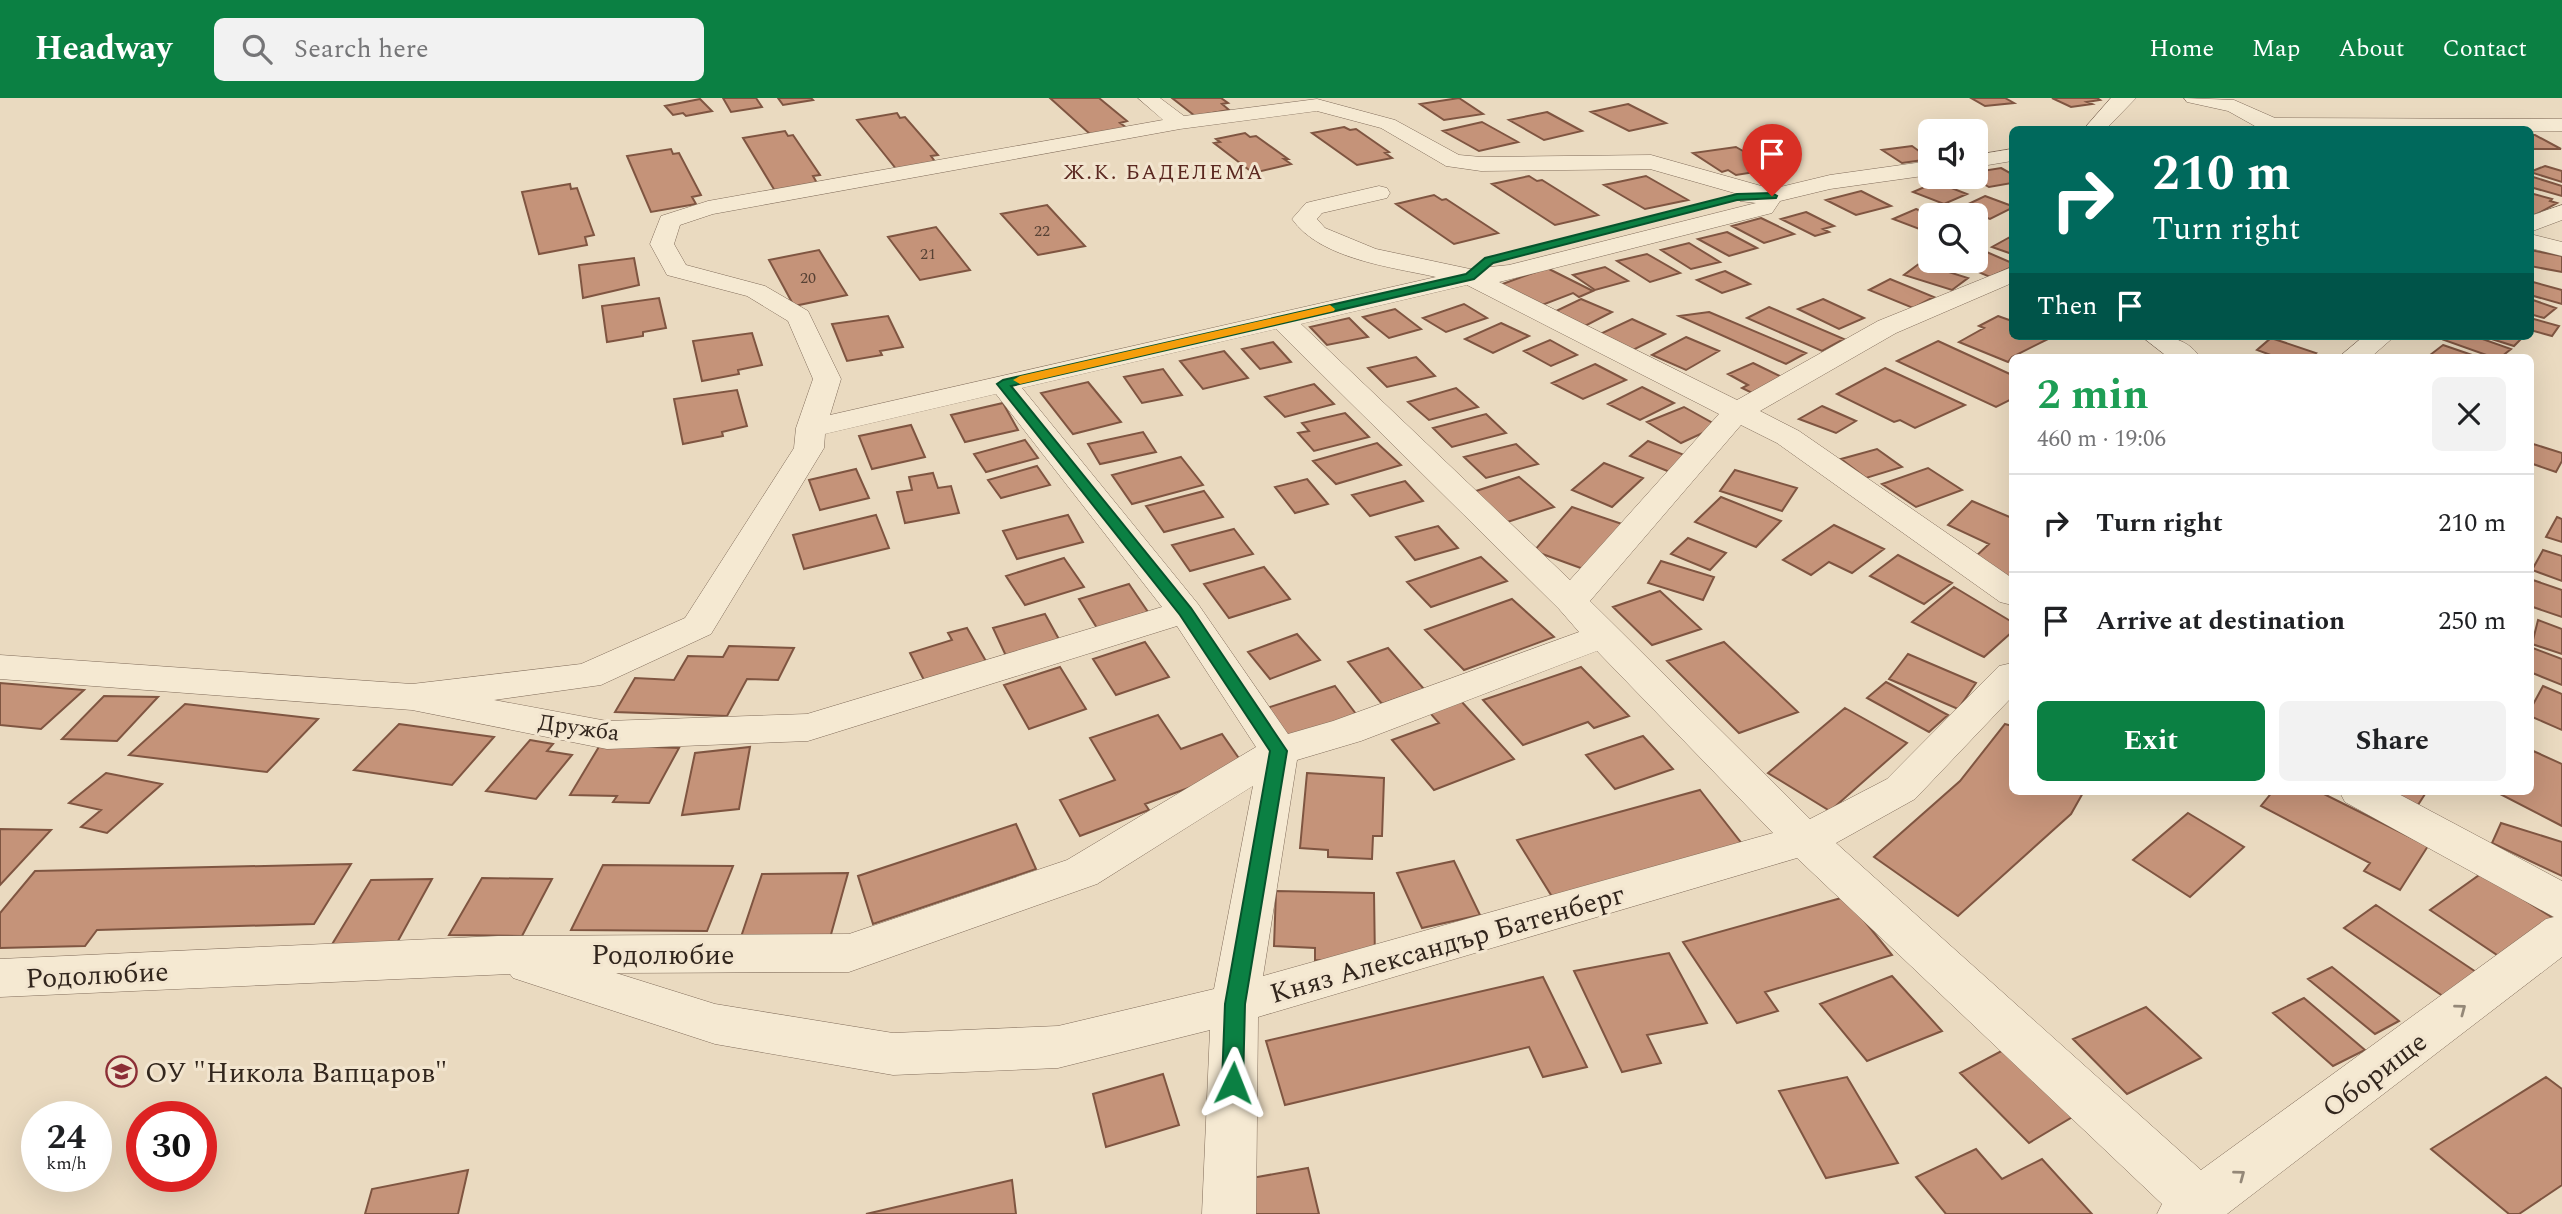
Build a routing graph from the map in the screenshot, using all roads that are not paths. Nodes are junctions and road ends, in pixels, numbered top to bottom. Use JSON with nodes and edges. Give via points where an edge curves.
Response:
{"nodes":[{"id":1,"x":1148,"y":98,"type":"edge"},
{"id":2,"x":2126,"y":98,"type":"edge"},
{"id":3,"x":2194,"y":98,"type":"edge"},
{"id":4,"x":1180,"y":124,"type":"junction"},
{"id":5,"x":2562,"y":125,"type":"edge"},
{"id":6,"x":2097,"y":126,"type":"edge"},
{"id":7,"x":2270,"y":126,"type":"edge"},
{"id":8,"x":2417,"y":126,"type":"edge"},
{"id":9,"x":2009,"y":156,"type":"edge"},
{"id":10,"x":1988,"y":159,"type":"edge"},
{"id":11,"x":1918,"y":169,"type":"edge"},
{"id":12,"x":1379,"y":193,"type":"dead end"},
{"id":13,"x":1772,"y":196,"type":"junction"},
{"id":14,"x":2562,"y":212,"type":"edge"},
{"id":15,"x":2534,"y":226,"type":"edge"},
{"id":16,"x":2534,"y":230,"type":"edge"},
{"id":17,"x":2562,"y":249,"type":"edge"},
{"id":18,"x":2009,"y":275,"type":"edge"},
{"id":19,"x":1470,"y":276,"type":"junction"},
{"id":20,"x":1282,"y":320,"type":"junction"},
{"id":21,"x":2161,"y":340,"type":"edge"},
{"id":22,"x":2376,"y":340,"type":"edge"},
{"id":23,"x":2182,"y":354,"type":"edge"},
{"id":24,"x":2357,"y":354,"type":"edge"},
{"id":25,"x":1003,"y":384,"type":"junction"},
{"id":26,"x":1736,"y":413,"type":"junction"},
{"id":27,"x":811,"y":428,"type":"junction"},
{"id":28,"x":2009,"y":592,"type":"edge"},
{"id":29,"x":1571,"y":601,"type":"junction"},
{"id":30,"x":1185,"y":611,"type":"junction"},
{"id":31,"x":1603,"y":636,"type":"junction"},
{"id":32,"x":0,"y":667,"type":"edge"},
{"id":33,"x":2009,"y":678,"type":"edge"},
{"id":34,"x":412,"y":697,"type":"junction"},
{"id":35,"x":1279,"y":751,"type":"junction"},
{"id":36,"x":2366,"y":795,"type":"edge"},
{"id":37,"x":1805,"y":840,"type":"junction"},
{"id":38,"x":2562,"y":902,"type":"edge"},
{"id":39,"x":2562,"y":932,"type":"edge"},
{"id":40,"x":498,"y":955,"type":"junction"},
{"id":41,"x":0,"y":978,"type":"edge"},
{"id":42,"x":1235,"y":1004,"type":"junction"},
{"id":43,"x":2192,"y":1209,"type":"edge"},
{"id":44,"x":1229,"y":1214,"type":"edge"}],
"edges":[{"from":1,"to":4,"type":"street"},
{"from":2,"to":6,"type":"street"},
{"from":3,"to":7,"type":"street","via":[[2234,106]]},
{"from":4,"to":13,"type":"street","via":[[1317,105],[1388,124],[1454,161],[1651,162]]},
{"from":4,"to":27,"type":"street","via":[[708,208],[669,221],[662,244],[676,270],[756,291],[799,317],[827,379]]},
{"from":5,"to":8,"type":"street"},
{"from":9,"to":10,"type":"street"},
{"from":11,"to":13,"type":"street"},
{"from":12,"to":19,"type":"street","via":[[1314,208],[1304,219],[1317,233],[1369,255]]},
{"from":13,"to":19,"type":"street","via":[[1764,208],[1509,273]]},
{"from":14,"to":15,"type":"street"},
{"from":16,"to":17,"type":"street"},
{"from":18,"to":26,"type":"street","via":[[1887,327]]},
{"from":19,"to":20,"type":"street"},
{"from":19,"to":26,"type":"street"},
{"from":20,"to":25,"type":"street"},
{"from":20,"to":29,"type":"street"},
{"from":21,"to":23,"type":"street"},
{"from":22,"to":24,"type":"street"},
{"from":25,"to":27,"type":"street"},
{"from":25,"to":30,"type":"street"},
{"from":26,"to":28,"type":"street","via":[[1788,437]]},
{"from":26,"to":29,"type":"street"},
{"from":27,"to":34,"type":"street","via":[[809,448],[698,626],[588,676]]},
{"from":29,"to":31,"type":"street"},
{"from":30,"to":34,"type":"street","name":"Дружба","via":[[808,727],[607,735]]},
{"from":30,"to":35,"type":"street"},
{"from":31,"to":35,"type":"street","name":"Родолюбие","via":[[1347,731]]},
{"from":31,"to":37,"type":"street"},
{"from":32,"to":34,"type":"street","name":"Дружба"},
{"from":33,"to":37,"type":"street","name":"Княз Александър Батенберг","via":[[1901,789]]},
{"from":35,"to":40,"type":"street","name":"Родолюбие","via":[[1082,872],[849,953]]},
{"from":35,"to":42,"type":"street"},
{"from":36,"to":38,"type":"street"},
{"from":37,"to":42,"type":"street","name":"Княз Александър Батенберг"},
{"from":37,"to":43,"type":"street"},
{"from":43,"to":39,"type":"street","name":"Оборище","one_way":true},
{"from":40,"to":41,"type":"street","name":"Родолюбие"},
{"from":40,"to":42,"type":"street","name":"Княз Александър Батенберг","via":[[715,1024],[893,1054],[1058,1047]]},
{"from":42,"to":44,"type":"street"}]}
